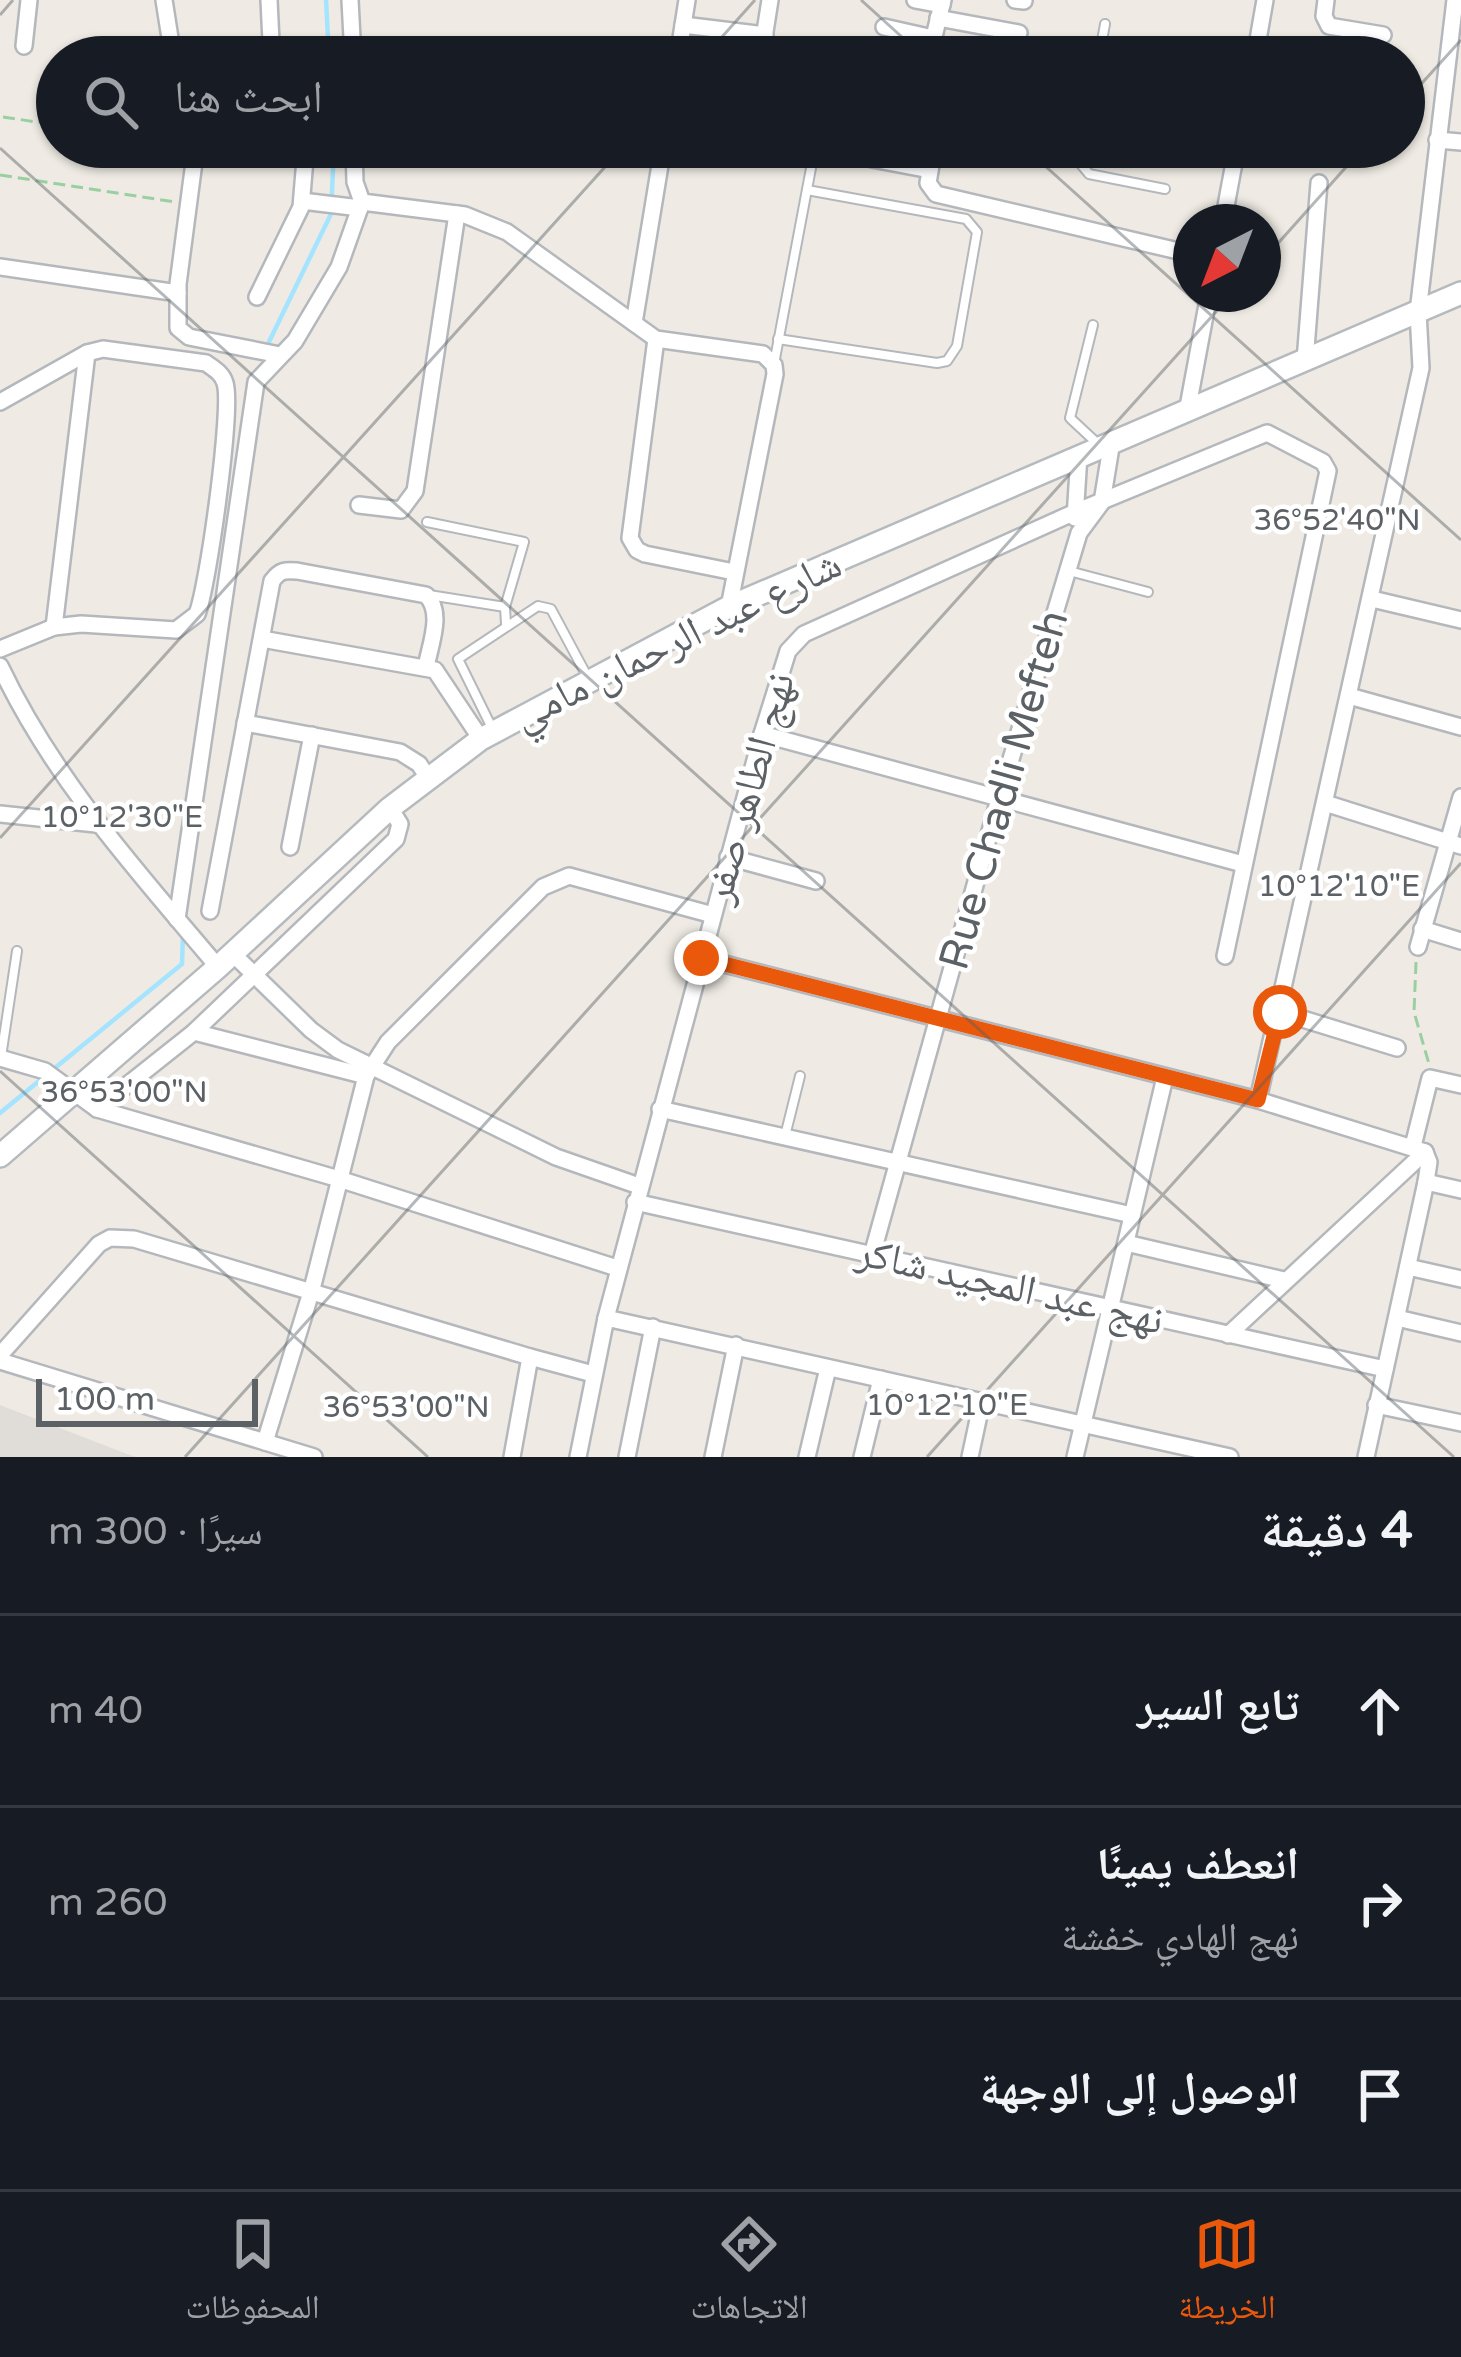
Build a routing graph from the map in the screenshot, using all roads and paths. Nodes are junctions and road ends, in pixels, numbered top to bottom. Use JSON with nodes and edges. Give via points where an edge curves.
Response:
{"nodes":[{"id":1,"x":29,"y":0,"type":"edge"},
{"id":2,"x":164,"y":0,"type":"edge"},
{"id":3,"x":269,"y":0,"type":"edge"},
{"id":4,"x":350,"y":0,"type":"edge"},
{"id":5,"x":688,"y":0,"type":"edge"},
{"id":6,"x":770,"y":0,"type":"edge"},
{"id":7,"x":915,"y":0,"type":"edge"},
{"id":8,"x":1265,"y":0,"type":"edge"},
{"id":9,"x":1326,"y":0,"type":"edge"},
{"id":10,"x":1455,"y":0,"type":"edge"},
{"id":11,"x":941,"y":8,"type":"edge"},
{"id":12,"x":1105,"y":24,"type":"dead end"},
{"id":13,"x":683,"y":26,"type":"junction"},
{"id":14,"x":884,"y":27,"type":"dead end"},
{"id":15,"x":1019,"y":33,"type":"dead end"},
{"id":16,"x":765,"y":35,"type":"joint"},
{"id":17,"x":1383,"y":35,"type":"dead end"},
{"id":18,"x":169,"y":36,"type":"edge"},
{"id":19,"x":272,"y":36,"type":"edge"},
{"id":20,"x":351,"y":36,"type":"edge"},
{"id":21,"x":681,"y":36,"type":"edge"},
{"id":22,"x":902,"y":36,"type":"edge"},
{"id":23,"x":1103,"y":36,"type":"edge"},
{"id":24,"x":1259,"y":36,"type":"edge"},
{"id":25,"x":24,"y":46,"type":"dead end"},
{"id":26,"x":3,"y":117,"type":"dead end"},
{"id":27,"x":36,"y":122,"type":"edge"},
{"id":28,"x":1436,"y":140,"type":"junction"},
{"id":29,"x":1461,"y":142,"type":"edge"},
{"id":30,"x":193,"y":168,"type":"edge"},
{"id":31,"x":304,"y":168,"type":"edge"},
{"id":32,"x":355,"y":168,"type":"edge"},
{"id":33,"x":660,"y":168,"type":"edge"},
{"id":34,"x":810,"y":168,"type":"edge"},
{"id":35,"x":918,"y":168,"type":"edge"},
{"id":36,"x":1084,"y":168,"type":"edge"},
{"id":37,"x":1233,"y":168,"type":"edge"},
{"id":38,"x":930,"y":170,"type":"joint"},
{"id":39,"x":0,"y":175,"type":"edge"},
{"id":40,"x":1319,"y":183,"type":"dead end"},
{"id":41,"x":1165,"y":189,"type":"dead end"},
{"id":42,"x":806,"y":190,"type":"junction"},
{"id":43,"x":302,"y":201,"type":"junction"},
{"id":44,"x":188,"y":204,"type":"junction"},
{"id":45,"x":1226,"y":204,"type":"edge"},
{"id":46,"x":361,"y":205,"type":"junction"},
{"id":47,"x":457,"y":214,"type":"junction"},
{"id":48,"x":1173,"y":250,"type":"edge"},
{"id":49,"x":0,"y":267,"type":"edge"},
{"id":50,"x":178,"y":293,"type":"junction"},
{"id":51,"x":1461,"y":293,"type":"edge"},
{"id":52,"x":257,"y":297,"type":"dead end"},
{"id":53,"x":1206,"y":312,"type":"edge"},
{"id":54,"x":1418,"y":312,"type":"junction"},
{"id":55,"x":634,"y":323,"type":"junction"},
{"id":56,"x":1093,"y":325,"type":"dead end"},
{"id":57,"x":656,"y":339,"type":"junction"},
{"id":58,"x":778,"y":339,"type":"junction"},
{"id":59,"x":87,"y":353,"type":"junction"},
{"id":60,"x":280,"y":355,"type":"junction"},
{"id":61,"x":1305,"y":361,"type":"junction"},
{"id":62,"x":774,"y":365,"type":"junction"},
{"id":63,"x":0,"y":402,"type":"edge"},
{"id":64,"x":1187,"y":412,"type":"junction"},
{"id":65,"x":1106,"y":443,"type":"junction"},
{"id":66,"x":1078,"y":455,"type":"junction"},
{"id":67,"x":1102,"y":502,"type":"junction"},
{"id":68,"x":359,"y":505,"type":"dead end"},
{"id":69,"x":1073,"y":513,"type":"junction"},
{"id":70,"x":427,"y":522,"type":"dead end"},
{"id":71,"x":1079,"y":532,"type":"junction"},
{"id":72,"x":1068,"y":571,"type":"junction"},
{"id":73,"x":734,"y":572,"type":"junction"},
{"id":74,"x":1148,"y":592,"type":"dead end"},
{"id":75,"x":426,"y":595,"type":"junction"},
{"id":76,"x":1372,"y":599,"type":"junction"},
{"id":77,"x":505,"y":607,"type":"junction"},
{"id":78,"x":728,"y":607,"type":"junction"},
{"id":79,"x":1461,"y":620,"type":"edge"},
{"id":80,"x":506,"y":624,"type":"junction"},
{"id":81,"x":53,"y":627,"type":"junction"},
{"id":82,"x":262,"y":639,"type":"junction"},
{"id":83,"x":0,"y":649,"type":"edge"},
{"id":84,"x":426,"y":667,"type":"junction"},
{"id":85,"x":0,"y":668,"type":"edge"},
{"id":86,"x":589,"y":679,"type":"junction"},
{"id":87,"x":1349,"y":696,"type":"junction"},
{"id":88,"x":244,"y":723,"type":"junction"},
{"id":89,"x":1461,"y":728,"type":"edge"},
{"id":90,"x":762,"y":734,"type":"junction"},
{"id":91,"x":487,"y":735,"type":"junction"},
{"id":92,"x":312,"y":736,"type":"junction"},
{"id":93,"x":427,"y":776,"type":"junction"},
{"id":94,"x":1461,"y":797,"type":"edge"},
{"id":95,"x":999,"y":799,"type":"junction"},
{"id":96,"x":1325,"y":803,"type":"junction"},
{"id":97,"x":390,"y":808,"type":"junction"},
{"id":98,"x":0,"y":814,"type":"edge"},
{"id":99,"x":97,"y":824,"type":"junction"},
{"id":100,"x":1454,"y":844,"type":"edge"},
{"id":101,"x":290,"y":847,"type":"dead end"},
{"id":102,"x":728,"y":857,"type":"junction"},
{"id":103,"x":1243,"y":864,"type":"junction"},
{"id":104,"x":816,"y":881,"type":"dead end"},
{"id":105,"x":210,"y":911,"type":"dead end"},
{"id":106,"x":713,"y":915,"type":"junction"},
{"id":107,"x":177,"y":919,"type":"junction"},
{"id":108,"x":1420,"y":938,"type":"junction"},
{"id":109,"x":1461,"y":941,"type":"edge"},
{"id":110,"x":17,"y":951,"type":"dead end"},
{"id":111,"x":1226,"y":956,"type":"dead end"},
{"id":112,"x":701,"y":958,"type":"junction"},
{"id":113,"x":225,"y":960,"type":"junction"},
{"id":114,"x":254,"y":975,"type":"junction"},
{"id":115,"x":1280,"y":1012,"type":"junction"},
{"id":116,"x":937,"y":1018,"type":"junction"},
{"id":117,"x":194,"y":1032,"type":"junction"},
{"id":118,"x":1397,"y":1048,"type":"dead end"},
{"id":119,"x":0,"y":1058,"type":"edge"},
{"id":120,"x":368,"y":1071,"type":"junction"},
{"id":121,"x":800,"y":1076,"type":"dead end"},
{"id":122,"x":1166,"y":1077,"type":"junction"},
{"id":123,"x":1430,"y":1078,"type":"junction"},
{"id":124,"x":1461,"y":1085,"type":"edge"},
{"id":125,"x":72,"y":1093,"type":"junction"},
{"id":126,"x":1258,"y":1100,"type":"junction"},
{"id":127,"x":97,"y":1109,"type":"junction"},
{"id":128,"x":660,"y":1109,"type":"junction"},
{"id":129,"x":784,"y":1137,"type":"junction"},
{"id":130,"x":1419,"y":1149,"type":"junction"},
{"id":131,"x":0,"y":1156,"type":"edge"},
{"id":132,"x":899,"y":1163,"type":"junction"},
{"id":133,"x":339,"y":1179,"type":"junction"},
{"id":134,"x":1426,"y":1182,"type":"junction"},
{"id":135,"x":1461,"y":1190,"type":"edge"},
{"id":136,"x":637,"y":1194,"type":"junction"},
{"id":137,"x":1132,"y":1215,"type":"junction"},
{"id":138,"x":1126,"y":1243,"type":"junction"},
{"id":139,"x":872,"y":1255,"type":"junction"},
{"id":140,"x":1408,"y":1267,"type":"junction"},
{"id":141,"x":617,"y":1268,"type":"junction"},
{"id":142,"x":1461,"y":1279,"type":"edge"},
{"id":143,"x":1284,"y":1280,"type":"junction"},
{"id":144,"x":311,"y":1289,"type":"junction"},
{"id":145,"x":1110,"y":1309,"type":"junction"},
{"id":146,"x":608,"y":1310,"type":"junction"},
{"id":147,"x":1397,"y":1318,"type":"junction"},
{"id":148,"x":653,"y":1327,"type":"junction"},
{"id":149,"x":1461,"y":1333,"type":"edge"},
{"id":150,"x":1228,"y":1335,"type":"junction"},
{"id":151,"x":736,"y":1345,"type":"junction"},
{"id":152,"x":530,"y":1357,"type":"junction"},
{"id":153,"x":0,"y":1358,"type":"edge"},
{"id":154,"x":828,"y":1367,"type":"junction"},
{"id":155,"x":1385,"y":1369,"type":"junction"},
{"id":156,"x":593,"y":1374,"type":"junction"},
{"id":157,"x":881,"y":1379,"type":"junction"},
{"id":158,"x":982,"y":1401,"type":"junction"},
{"id":159,"x":1376,"y":1405,"type":"junction"},
{"id":160,"x":1082,"y":1424,"type":"junction"},
{"id":161,"x":1461,"y":1424,"type":"edge"},
{"id":162,"x":262,"y":1450,"type":"edge"},
{"id":163,"x":1184,"y":1452,"type":"edge"},
{"id":164,"x":314,"y":1457,"type":"edge"},
{"id":165,"x":512,"y":1457,"type":"edge"},
{"id":166,"x":578,"y":1457,"type":"edge"},
{"id":167,"x":627,"y":1457,"type":"edge"},
{"id":168,"x":713,"y":1457,"type":"edge"},
{"id":169,"x":807,"y":1457,"type":"edge"},
{"id":170,"x":862,"y":1457,"type":"edge"},
{"id":171,"x":970,"y":1457,"type":"edge"},
{"id":172,"x":1075,"y":1457,"type":"edge"},
{"id":173,"x":1230,"y":1457,"type":"edge"},
{"id":174,"x":1366,"y":1457,"type":"edge"}],
"edges":[{"from":1,"to":25,"type":"street"},
{"from":2,"to":18,"type":"street"},
{"from":3,"to":19,"type":"street"},
{"from":4,"to":20,"type":"street"},
{"from":5,"to":13,"type":"street"},
{"from":6,"to":16,"type":"street"},
{"from":7,"to":11,"type":"street"},
{"from":8,"to":24,"type":"street"},
{"from":9,"to":17,"type":"street","via":[[1329,26]]},
{"from":10,"to":28,"type":"street"},
{"from":11,"to":15,"type":"street"},
{"from":12,"to":23,"type":"lane"},
{"from":13,"to":16,"type":"street"},
{"from":13,"to":21,"type":"street"},
{"from":14,"to":22,"type":"street"},
{"from":26,"to":27,"type":"path"},
{"from":28,"to":29,"type":"street"},
{"from":28,"to":54,"type":"street"},
{"from":30,"to":44,"type":"street"},
{"from":31,"to":43,"type":"street"},
{"from":32,"to":46,"type":"street"},
{"from":33,"to":55,"type":"street"},
{"from":34,"to":42,"type":"lane"},
{"from":35,"to":38,"type":"street"},
{"from":36,"to":41,"type":"lane"},
{"from":37,"to":45,"type":"street"},
{"from":38,"to":48,"type":"street","via":[[937,194]]},
{"from":39,"to":44,"type":"path"},
{"from":40,"to":61,"type":"street"},
{"from":42,"to":58,"type":"lane"},
{"from":42,"to":58,"type":"lane","via":[[974,224],[957,346],[937,363]]},
{"from":43,"to":46,"type":"street"},
{"from":43,"to":52,"type":"street"},
{"from":44,"to":50,"type":"street"},
{"from":46,"to":47,"type":"street"},
{"from":46,"to":60,"type":"street","via":[[339,267]]},
{"from":47,"to":55,"type":"street","via":[[507,232]]},
{"from":47,"to":68,"type":"street","via":[[415,491],[401,510]]},
{"from":49,"to":50,"type":"street"},
{"from":50,"to":60,"type":"street","via":[[178,328],[189,337]]},
{"from":51,"to":54,"type":"street","name":"شارع عبد الرحمان مامي"},
{"from":53,"to":64,"type":"street"},
{"from":54,"to":61,"type":"street","name":"شارع عبد الرحمان مامي"},
{"from":54,"to":76,"type":"street","via":[[1421,368]]},
{"from":55,"to":57,"type":"street"},
{"from":56,"to":65,"type":"lane","via":[[1070,418]]},
{"from":57,"to":62,"type":"street","via":[[763,355]]},
{"from":57,"to":73,"type":"street","via":[[630,538],[645,554]]},
{"from":58,"to":62,"type":"lane"},
{"from":59,"to":63,"type":"street"},
{"from":59,"to":81,"type":"street"},
{"from":59,"to":81,"type":"street","via":[[206,363],[220,372],[227,386],[221,457],[202,602],[187,624]]},
{"from":60,"to":107,"type":"street","via":[[256,382]]},
{"from":61,"to":64,"type":"street","name":"شارع عبد الرحمان مامي"},
{"from":62,"to":73,"type":"street"},
{"from":64,"to":65,"type":"street","name":"شارع عبد الرحمان مامي"},
{"from":65,"to":66,"type":"street","name":"شارع عبد الرحمان مامي"},
{"from":65,"to":67,"type":"street"},
{"from":66,"to":69,"type":"street"},
{"from":66,"to":78,"type":"street","name":"شارع عبد الرحمان مامي"},
{"from":67,"to":69,"type":"street","name":"نهج الطاهر صفر"},
{"from":67,"to":71,"type":"street"},
{"from":67,"to":103,"type":"street","name":"نهج الطاهر صفر","via":[[1256,435],[1273,435],[1328,471]]},
{"from":69,"to":71,"type":"street"},
{"from":69,"to":90,"type":"street","name":"نهج الطاهر صفر","via":[[804,634],[788,651]]},
{"from":70,"to":77,"type":"lane","via":[[524,542]]},
{"from":71,"to":72,"type":"street","name":"Rue Chadli Mefteh"},
{"from":72,"to":74,"type":"lane"},
{"from":72,"to":95,"type":"street","name":"Rue Chadli Mefteh"},
{"from":73,"to":78,"type":"street"},
{"from":75,"to":77,"type":"lane"},
{"from":75,"to":82,"type":"street","via":[[285,569],[272,581]]},
{"from":75,"to":84,"type":"street","via":[[436,613]]},
{"from":76,"to":79,"type":"street"},
{"from":76,"to":87,"type":"street"},
{"from":77,"to":80,"type":"lane"},
{"from":78,"to":86,"type":"street","name":"شارع عبد الرحمان مامي"},
{"from":80,"to":86,"type":"lane","via":[[545,605]]},
{"from":80,"to":91,"type":"lane","via":[[458,659]]},
{"from":81,"to":83,"type":"street"},
{"from":82,"to":84,"type":"street"},
{"from":82,"to":88,"type":"street"},
{"from":84,"to":91,"type":"street"},
{"from":85,"to":99,"type":"street","via":[[40,744]]},
{"from":86,"to":91,"type":"street","name":"شارع عبد الرحمان مامي"},
{"from":87,"to":89,"type":"street"},
{"from":87,"to":96,"type":"street"},
{"from":88,"to":92,"type":"street"},
{"from":88,"to":105,"type":"street"},
{"from":90,"to":95,"type":"street"},
{"from":90,"to":102,"type":"street","name":"نهج الطاهر صفر"},
{"from":91,"to":93,"type":"street","name":"شارع عبد الرحمان مامي"},
{"from":92,"to":93,"type":"street","via":[[400,752]]},
{"from":92,"to":101,"type":"street"},
{"from":93,"to":97,"type":"street","name":"شارع عبد الرحمان مامي"},
{"from":94,"to":100,"type":"street"},
{"from":95,"to":103,"type":"street"},
{"from":95,"to":116,"type":"street","name":"Rue Chadli Mefteh"},
{"from":96,"to":100,"type":"street"},
{"from":96,"to":115,"type":"street"},
{"from":97,"to":113,"type":"street","name":"شارع عبد الرحمان مامي"},
{"from":97,"to":114,"type":"street","via":[[400,824],[396,839]]},
{"from":98,"to":99,"type":"street"},
{"from":99,"to":107,"type":"street"},
{"from":100,"to":108,"type":"street"},
{"from":102,"to":104,"type":"street"},
{"from":102,"to":106,"type":"street","name":"نهج الطاهر صفر"},
{"from":103,"to":111,"type":"street"},
{"from":106,"to":112,"type":"street","name":"نهج الطاهر صفر"},
{"from":106,"to":120,"type":"street","via":[[558,878],[388,1042]]},
{"from":107,"to":113,"type":"street"},
{"from":108,"to":109,"type":"street"},
{"from":108,"to":123,"type":"path","via":[[1414,1012]]},
{"from":110,"to":119,"type":"lane"},
{"from":112,"to":116,"type":"street"},
{"from":112,"to":128,"type":"street","name":"نهج الطاهر صفر"},
{"from":113,"to":114,"type":"street"},
{"from":113,"to":125,"type":"street","name":"شارع عبد الرحمان مامي"},
{"from":114,"to":117,"type":"street"},
{"from":114,"to":120,"type":"street"},
{"from":115,"to":118,"type":"street"},
{"from":115,"to":126,"type":"street"},
{"from":116,"to":122,"type":"street"},
{"from":116,"to":132,"type":"street","name":"Rue Chadli Mefteh"},
{"from":117,"to":120,"type":"street"},
{"from":117,"to":127,"type":"street"},
{"from":119,"to":125,"type":"street","via":[[45,1071]]},
{"from":120,"to":133,"type":"street"},
{"from":120,"to":136,"type":"street","name":"نهج عبد المجيد شاكر"},
{"from":121,"to":129,"type":"lane"},
{"from":122,"to":126,"type":"street"},
{"from":122,"to":137,"type":"street"},
{"from":123,"to":124,"type":"street"},
{"from":123,"to":130,"type":"street"},
{"from":125,"to":127,"type":"street"},
{"from":125,"to":131,"type":"street","name":"شارع عبد الرحمان مامي"},
{"from":126,"to":130,"type":"street"},
{"from":127,"to":133,"type":"street"},
{"from":128,"to":129,"type":"street"},
{"from":128,"to":136,"type":"street","name":"نهج الطاهر صفر"},
{"from":129,"to":132,"type":"street"},
{"from":130,"to":134,"type":"street","via":[[1429,1162]]},
{"from":130,"to":143,"type":"street"},
{"from":132,"to":137,"type":"street"},
{"from":132,"to":139,"type":"street","name":"Rue Chadli Mefteh"},
{"from":133,"to":141,"type":"street"},
{"from":133,"to":144,"type":"street"},
{"from":134,"to":135,"type":"street"},
{"from":134,"to":140,"type":"street"},
{"from":136,"to":139,"type":"street","name":"نهج عبد المجيد شاكر"},
{"from":136,"to":141,"type":"street","name":"نهج الطاهر صفر"},
{"from":137,"to":138,"type":"street"},
{"from":138,"to":143,"type":"street"},
{"from":138,"to":145,"type":"street"},
{"from":139,"to":145,"type":"street","name":"نهج عبد المجيد شاكر"},
{"from":140,"to":142,"type":"street"},
{"from":140,"to":147,"type":"street"},
{"from":141,"to":146,"type":"street","name":"نهج الطاهر صفر"},
{"from":143,"to":150,"type":"street"},
{"from":144,"to":152,"type":"street"},
{"from":144,"to":153,"type":"street","via":[[110,1238]]},
{"from":144,"to":162,"type":"street"},
{"from":145,"to":150,"type":"street","name":"نهج عبد المجيد شاكر"},
{"from":145,"to":160,"type":"street"},
{"from":146,"to":148,"type":"street"},
{"from":146,"to":156,"type":"street","name":"نهج الطاهر صفر"},
{"from":147,"to":149,"type":"street"},
{"from":147,"to":155,"type":"street"},
{"from":148,"to":151,"type":"street"},
{"from":148,"to":167,"type":"street"},
{"from":150,"to":155,"type":"street","name":"نهج عبد المجيد شاكر"},
{"from":151,"to":154,"type":"street"},
{"from":151,"to":168,"type":"street"},
{"from":152,"to":156,"type":"street"},
{"from":152,"to":165,"type":"street"},
{"from":153,"to":162,"type":"street"},
{"from":154,"to":157,"type":"street"},
{"from":154,"to":169,"type":"street"},
{"from":155,"to":159,"type":"street"},
{"from":156,"to":166,"type":"street","name":"نهج الطاهر صفر"},
{"from":157,"to":158,"type":"street"},
{"from":157,"to":170,"type":"street"},
{"from":158,"to":160,"type":"street"},
{"from":158,"to":171,"type":"street"},
{"from":159,"to":161,"type":"street"},
{"from":159,"to":174,"type":"street"},
{"from":160,"to":163,"type":"street"},
{"from":160,"to":172,"type":"street"},
{"from":162,"to":164,"type":"street"},
{"from":163,"to":173,"type":"street"}]}
